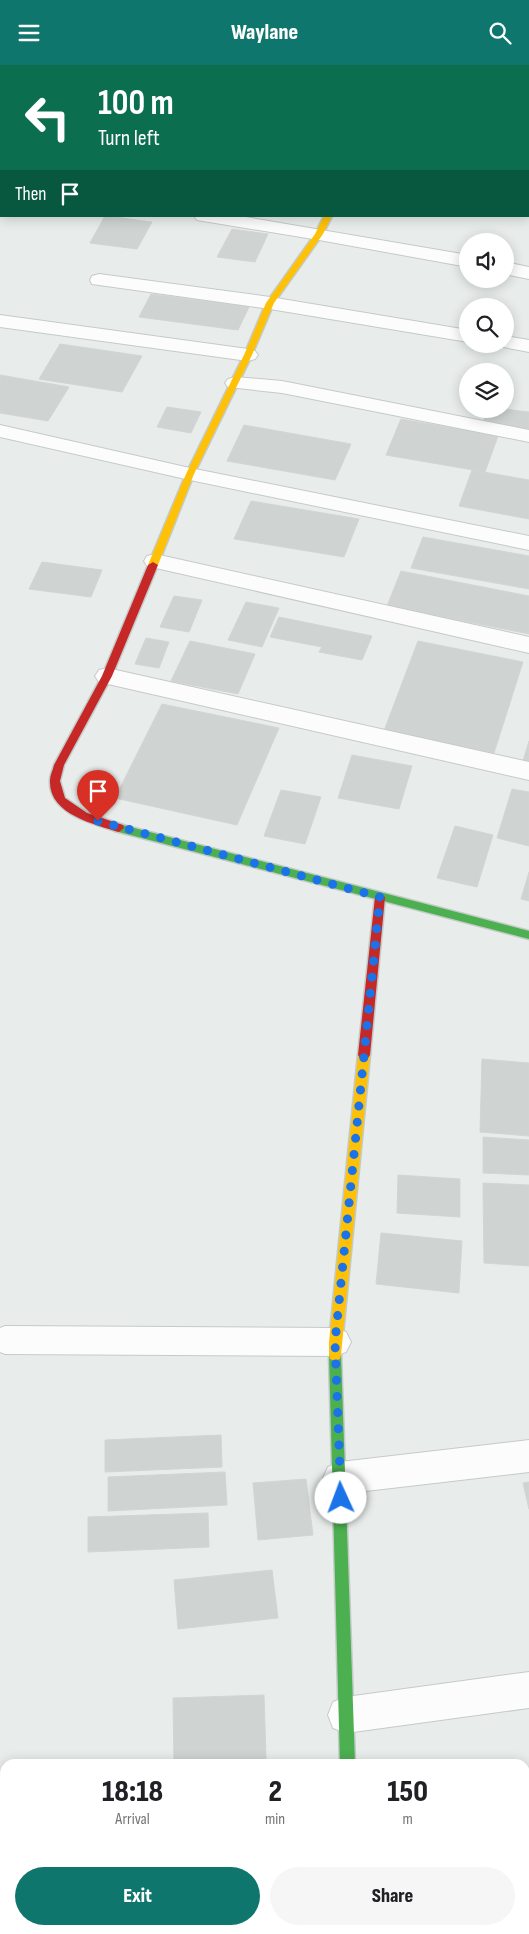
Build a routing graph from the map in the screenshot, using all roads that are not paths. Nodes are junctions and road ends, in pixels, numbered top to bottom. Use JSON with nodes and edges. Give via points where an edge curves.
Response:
{"nodes":[{"id":1,"x":209,"y":217,"type":"edge"},
{"id":2,"x":327,"y":217,"type":"edge"},
{"id":3,"x":318,"y":234,"type":"junction"},
{"id":4,"x":459,"y":259,"type":"edge"},
{"id":5,"x":514,"y":270,"type":"edge"},
{"id":6,"x":529,"y":273,"type":"edge"},
{"id":7,"x":99,"y":280,"type":"dead end"},
{"id":8,"x":270,"y":303,"type":"junction"},
{"id":9,"x":0,"y":321,"type":"edge"},
{"id":10,"x":459,"y":334,"type":"edge"},
{"id":11,"x":514,"y":344,"type":"edge"},
{"id":12,"x":529,"y":346,"type":"edge"},
{"id":13,"x":248,"y":355,"type":"junction"},
{"id":14,"x":235,"y":383,"type":"junction"},
{"id":15,"x":0,"y":431,"type":"edge"},
{"id":16,"x":529,"y":436,"type":"edge"},
{"id":17,"x":190,"y":474,"type":"junction"},
{"id":18,"x":529,"y":543,"type":"edge"},
{"id":19,"x":155,"y":561,"type":"junction"},
{"id":20,"x":529,"y":645,"type":"edge"},
{"id":21,"x":107,"y":676,"type":"junction"},
{"id":22,"x":529,"y":771,"type":"edge"},
{"id":23,"x":380,"y":897,"type":"junction"},
{"id":24,"x":529,"y":935,"type":"edge"},
{"id":25,"x":5,"y":1340,"type":"dead end"},
{"id":26,"x":335,"y":1342,"type":"junction"},
{"id":27,"x":529,"y":1456,"type":"edge"},
{"id":28,"x":340,"y":1478,"type":"junction"},
{"id":29,"x":529,"y":1690,"type":"edge"},
{"id":30,"x":346,"y":1715,"type":"junction"},
{"id":31,"x":348,"y":1759,"type":"edge"}],
"edges":[{"from":1,"to":3,"type":"street"},
{"from":2,"to":3,"type":"street"},
{"from":3,"to":4,"type":"street"},
{"from":3,"to":8,"type":"street"},
{"from":5,"to":6,"type":"street"},
{"from":7,"to":8,"type":"street"},
{"from":8,"to":10,"type":"street"},
{"from":8,"to":13,"type":"street"},
{"from":9,"to":13,"type":"street"},
{"from":11,"to":12,"type":"street"},
{"from":13,"to":14,"type":"street"},
{"from":14,"to":16,"type":"street","via":[[282,387]]},
{"from":14,"to":17,"type":"street"},
{"from":15,"to":17,"type":"street"},
{"from":17,"to":18,"type":"street"},
{"from":17,"to":19,"type":"street"},
{"from":19,"to":20,"type":"street"},
{"from":19,"to":21,"type":"street"},
{"from":21,"to":22,"type":"street"},
{"from":21,"to":23,"type":"street","via":[[59,765],[55,781],[60,800],[83,816],[126,830]]},
{"from":23,"to":24,"type":"street"},
{"from":23,"to":26,"type":"street"},
{"from":25,"to":26,"type":"street"},
{"from":26,"to":28,"type":"street"},
{"from":27,"to":28,"type":"street"},
{"from":28,"to":30,"type":"street"},
{"from":29,"to":30,"type":"street"},
{"from":30,"to":31,"type":"street"}]}
